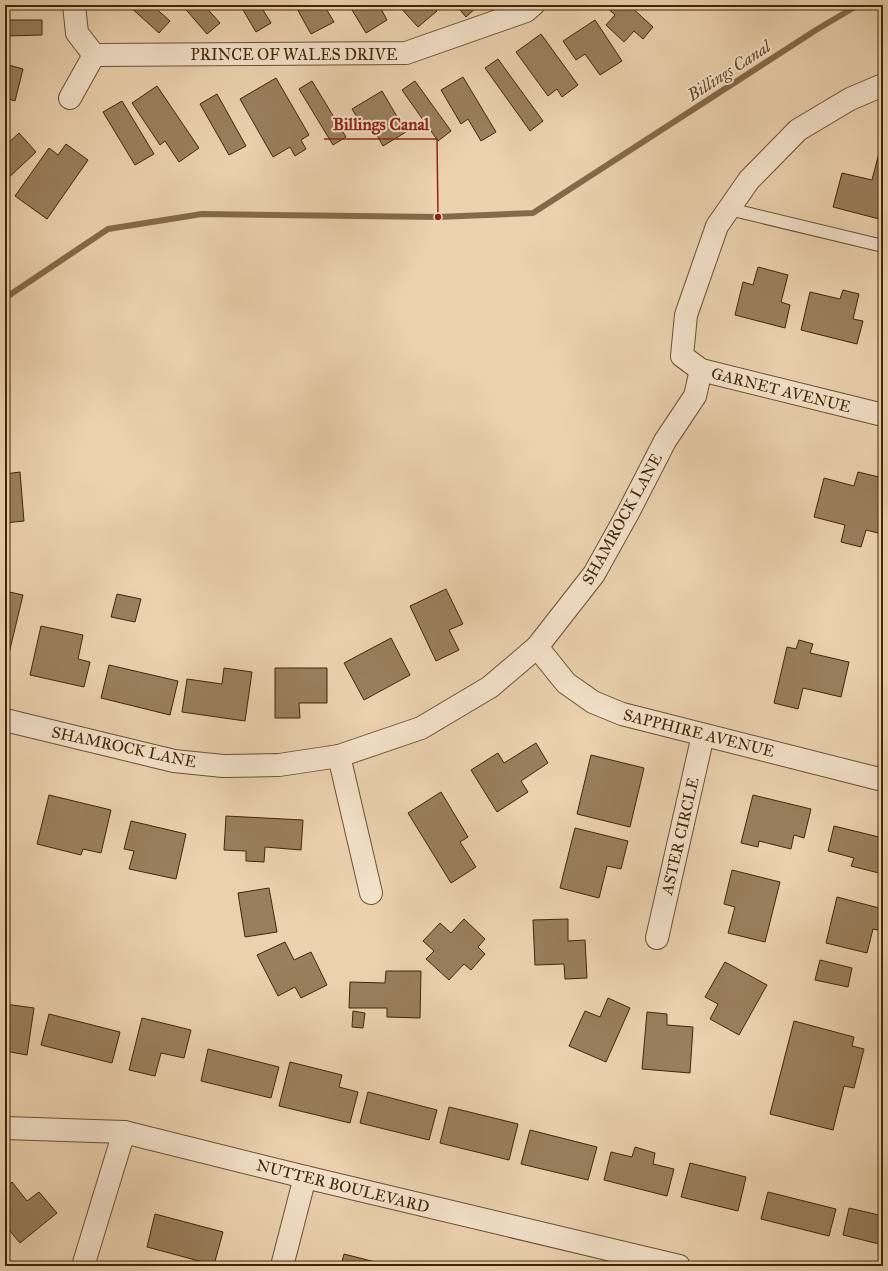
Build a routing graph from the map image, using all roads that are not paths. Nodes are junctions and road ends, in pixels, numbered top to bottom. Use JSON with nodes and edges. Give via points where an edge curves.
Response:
{"nodes":[{"id":1,"x":74,"y":5,"type":"edge"},
{"id":2,"x":533,"y":5,"type":"edge"},
{"id":3,"x":94,"y":55,"type":"junction"},
{"id":4,"x":883,"y":85,"type":"edge"},
{"id":5,"x":70,"y":98,"type":"dead end"},
{"id":6,"x":729,"y":209,"type":"junction"},
{"id":7,"x":883,"y":246,"type":"edge"},
{"id":8,"x":701,"y":370,"type":"junction"},
{"id":9,"x":883,"y":416,"type":"edge"},
{"id":10,"x":537,"y":647,"type":"junction"},
{"id":11,"x":5,"y":720,"type":"edge"},
{"id":12,"x":703,"y":735,"type":"junction"},
{"id":13,"x":339,"y":756,"type":"junction"},
{"id":14,"x":883,"y":780,"type":"edge"},
{"id":15,"x":371,"y":893,"type":"dead end"},
{"id":16,"x":657,"y":938,"type":"dead end"},
{"id":17,"x":5,"y":1128,"type":"edge"},
{"id":18,"x":124,"y":1132,"type":"junction"},
{"id":19,"x":305,"y":1177,"type":"junction"},
{"id":20,"x":83,"y":1266,"type":"edge"},
{"id":21,"x":282,"y":1266,"type":"edge"},
{"id":22,"x":679,"y":1266,"type":"edge"}],
"edges":[{"from":1,"to":3,"type":"street","via":[[77,33]]},
{"from":2,"to":3,"type":"street","name":"PRINCE OF WALES DRIVE","via":[[526,11],[406,53]]},
{"from":3,"to":5,"type":"street"},
{"from":4,"to":6,"type":"street","via":[[850,99],[798,130],[749,180]]},
{"from":6,"to":7,"type":"lane"},
{"from":6,"to":8,"type":"street","name":"GARNET AVENUE","via":[[717,226],[686,315],[682,356]]},
{"from":8,"to":9,"type":"street","name":"GARNET AVENUE"},
{"from":8,"to":10,"type":"street","name":"SHAMROCK LANE","via":[[695,396],[665,441],[594,574]]},
{"from":10,"to":12,"type":"street","name":"SAPPHIRE AVENUE","via":[[566,683],[593,702],[622,714]]},
{"from":10,"to":13,"type":"street","name":"SHAMROCK LANE","via":[[490,687],[421,728]]},
{"from":11,"to":13,"type":"street","name":"SHAMROCK LANE","via":[[174,761],[223,766],[279,765]]},
{"from":12,"to":14,"type":"street","name":"SAPPHIRE AVENUE"},
{"from":12,"to":16,"type":"street","name":"ASTER CIRCLE"},
{"from":13,"to":15,"type":"street"},
{"from":17,"to":18,"type":"street","name":"NUTTER BOULEVARD"},
{"from":18,"to":19,"type":"street","name":"NUTTER BOULEVARD"},
{"from":18,"to":20,"type":"street"},
{"from":19,"to":21,"type":"street"},
{"from":19,"to":22,"type":"street","name":"NUTTER BOULEVARD"}]}
